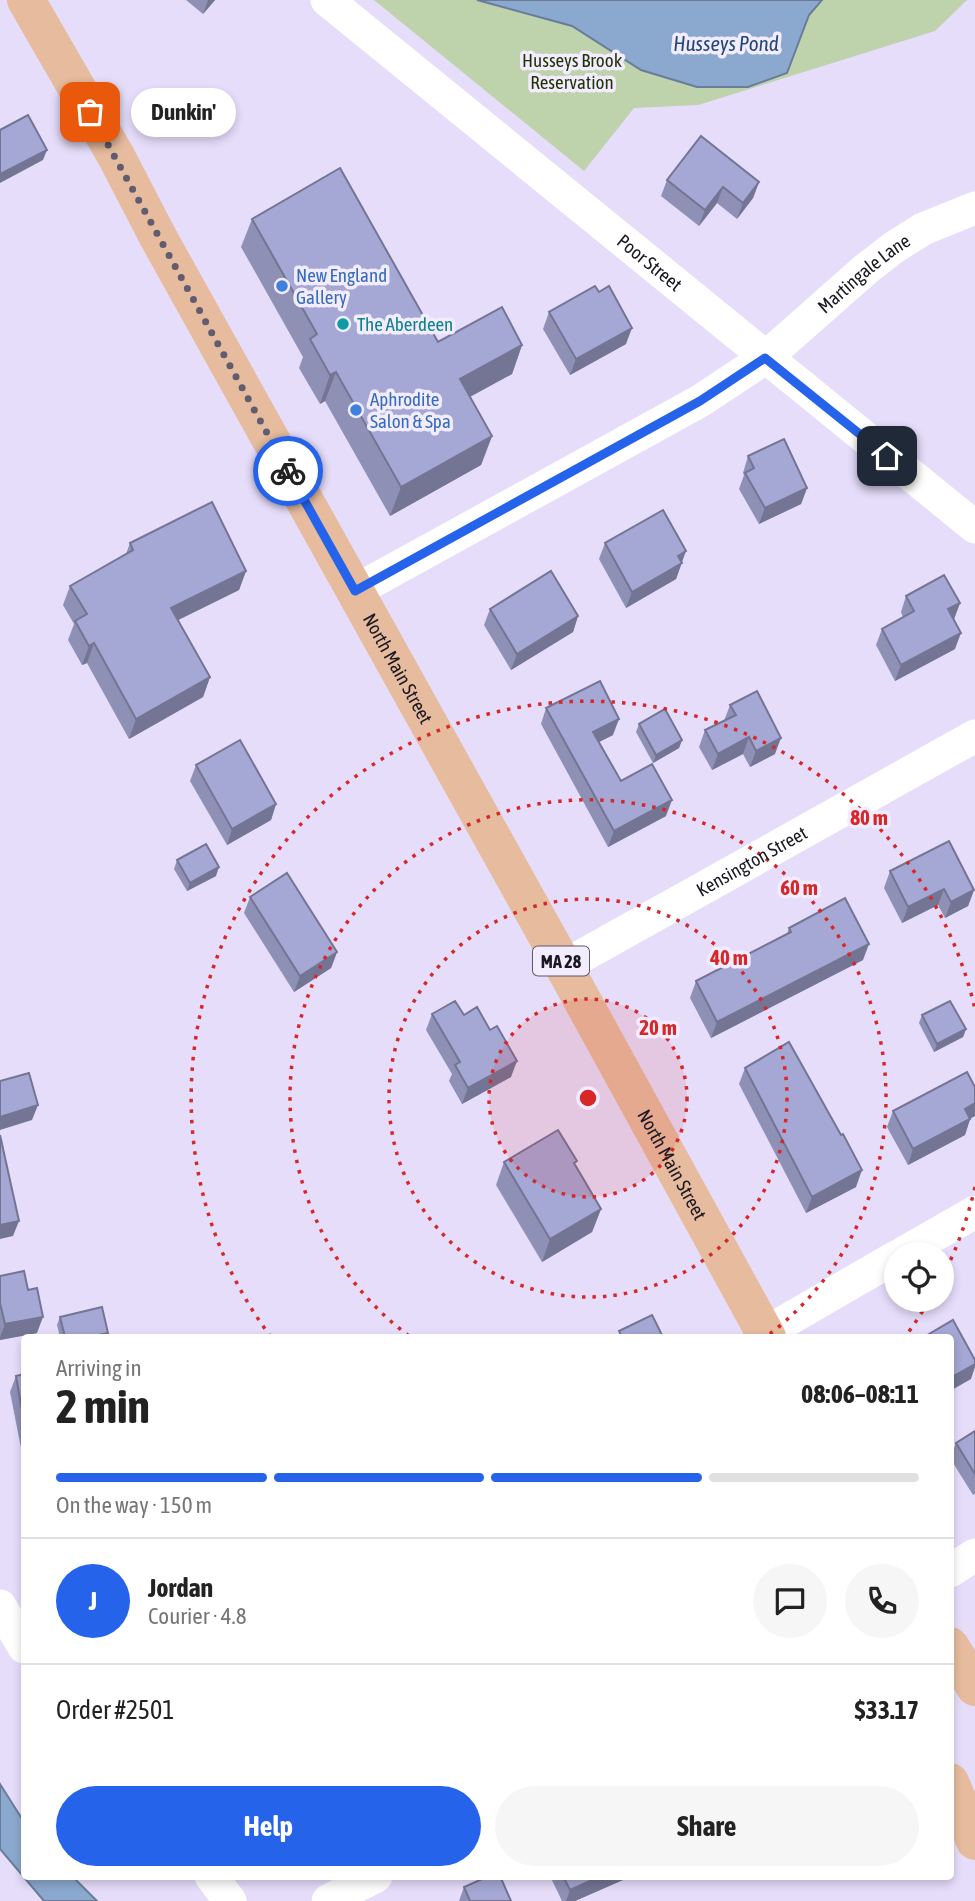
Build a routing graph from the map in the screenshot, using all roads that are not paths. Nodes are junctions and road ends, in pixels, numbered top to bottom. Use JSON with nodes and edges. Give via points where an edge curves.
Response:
{"nodes":[{"id":1,"x":26,"y":0,"type":"edge"},
{"id":2,"x":327,"y":0,"type":"edge"},
{"id":3,"x":975,"y":208,"type":"edge"},
{"id":4,"x":765,"y":358,"type":"junction"},
{"id":5,"x":975,"y":527,"type":"edge"},
{"id":6,"x":355,"y":591,"type":"junction"},
{"id":7,"x":975,"y":736,"type":"edge"},
{"id":8,"x":564,"y":966,"type":"junction"},
{"id":9,"x":975,"y":1212,"type":"edge"},
{"id":10,"x":922,"y":1242,"type":"edge"},
{"id":11,"x":884,"y":1264,"type":"edge"},
{"id":12,"x":765,"y":1334,"type":"edge"},
{"id":13,"x":769,"y":1334,"type":"edge"},
{"id":14,"x":975,"y":1555,"type":"edge"},
{"id":15,"x":954,"y":1568,"type":"edge"},
{"id":16,"x":0,"y":1606,"type":"edge"},
{"id":17,"x":21,"y":1642,"type":"edge"},
{"id":18,"x":954,"y":1653,"type":"edge"},
{"id":19,"x":975,"y":1687,"type":"edge"},
{"id":20,"x":954,"y":1791,"type":"edge"},
{"id":21,"x":975,"y":1841,"type":"edge"},
{"id":22,"x":214,"y":1880,"type":"edge"},
{"id":23,"x":368,"y":1880,"type":"edge"},
{"id":24,"x":230,"y":1901,"type":"edge"},
{"id":25,"x":328,"y":1901,"type":"edge"}],
"edges":[{"from":1,"to":6,"type":"main road","name":"North Main Street","number":"MA 28"},
{"from":2,"to":4,"type":"street","name":"Poor Street"},
{"from":3,"to":4,"type":"street","name":"Martingale Lane","via":[[923,229],[893,248]]},
{"from":4,"to":5,"type":"street","name":"Poor Street"},
{"from":4,"to":6,"type":"street","name":"Martingale Lane","via":[[700,401]]},
{"from":6,"to":8,"type":"main road","name":"North Main Street","number":"MA 28"},
{"from":7,"to":8,"type":"street","name":"Kensington Street"},
{"from":8,"to":12,"type":"main road","name":"North Main Street","number":"MA 28"},
{"from":9,"to":10,"type":"street"},
{"from":11,"to":13,"type":"street"},
{"from":14,"to":15,"type":"street"},
{"from":16,"to":17,"type":"street"},
{"from":18,"to":19,"type":"main road"},
{"from":20,"to":21,"type":"main road"},
{"from":22,"to":24,"type":"street"},
{"from":23,"to":25,"type":"street"}]}
